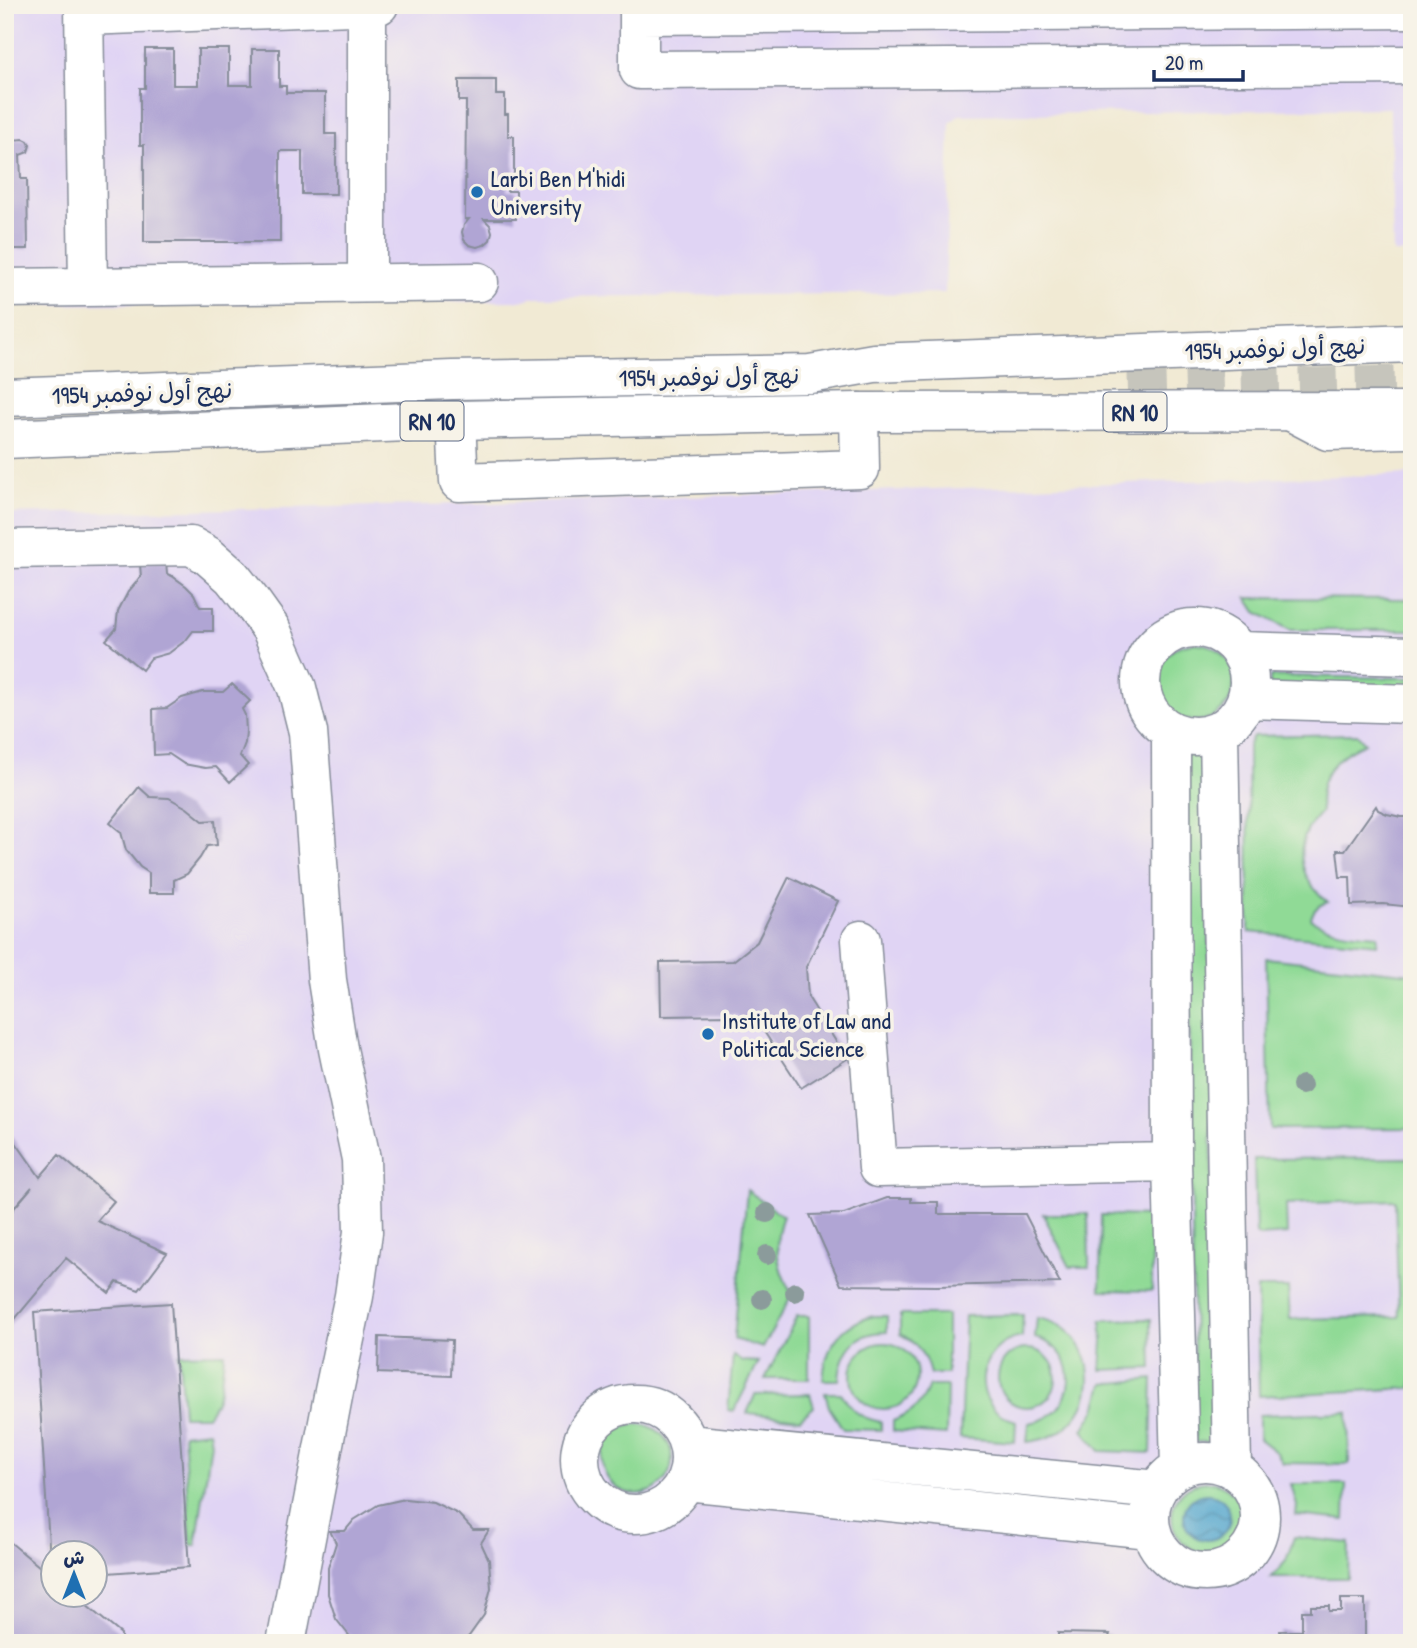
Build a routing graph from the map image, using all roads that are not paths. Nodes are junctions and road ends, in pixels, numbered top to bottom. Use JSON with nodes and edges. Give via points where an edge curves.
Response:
{"nodes":[{"id":1,"x":379,"y":5,"type":"edge"},
{"id":2,"x":367,"y":6,"type":"edge"},
{"id":3,"x":1412,"y":9,"type":"edge"},
{"id":4,"x":639,"y":10,"type":"edge"},
{"id":5,"x":85,"y":11,"type":"edge"},
{"id":6,"x":1412,"y":65,"type":"edge"},
{"id":7,"x":479,"y":282,"type":"dead end"},
{"id":8,"x":367,"y":283,"type":"junction"},
{"id":9,"x":88,"y":287,"type":"junction"},
{"id":10,"x":5,"y":288,"type":"edge"},
{"id":11,"x":1412,"y":344,"type":"edge"},
{"id":12,"x":810,"y":374,"type":"junction"},
{"id":13,"x":5,"y":397,"type":"edge"},
{"id":14,"x":1412,"y":411,"type":"edge"},
{"id":15,"x":859,"y":412,"type":"junction"},
{"id":16,"x":1292,"y":412,"type":"junction"},
{"id":17,"x":456,"y":420,"type":"junction"},
{"id":18,"x":1412,"y":429,"type":"edge"},
{"id":19,"x":5,"y":439,"type":"edge"},
{"id":20,"x":5,"y":549,"type":"edge"},
{"id":21,"x":1240,"y":650,"type":"junction"},
{"id":22,"x":1412,"y":656,"type":"edge"},
{"id":23,"x":1248,"y":699,"type":"junction"},
{"id":24,"x":1412,"y":704,"type":"edge"},
{"id":25,"x":1171,"y":731,"type":"junction"},
{"id":26,"x":1219,"y":732,"type":"junction"},
{"id":27,"x":861,"y":940,"type":"dead end"},
{"id":28,"x":1171,"y":1162,"type":"junction"},
{"id":29,"x":688,"y":1444,"type":"junction"},
{"id":30,"x":1232,"y":1469,"type":"junction"},
{"id":31,"x":1168,"y":1479,"type":"junction"},
{"id":32,"x":686,"y":1481,"type":"junction"},
{"id":33,"x":1150,"y":1529,"type":"junction"},
{"id":34,"x":286,"y":1643,"type":"edge"}],
"edges":[{"from":1,"to":2,"type":"main road"},
{"from":2,"to":5,"type":"main road"},
{"from":2,"to":8,"type":"main road"},
{"from":3,"to":4,"type":"main road"},
{"from":4,"to":6,"type":"main road","via":[[639,70]]},
{"from":5,"to":9,"type":"main road"},
{"from":7,"to":8,"type":"main road"},
{"from":8,"to":9,"type":"main road"},
{"from":9,"to":10,"type":"main road"},
{"from":11,"to":12,"type":"main road","name":"نهج أول نوفمبر 1954","via":[[874,363]]},
{"from":12,"to":13,"type":"main road","name":"نهج أول نوفمبر 1954","number":"RN 10","via":[[452,380]]},
{"from":12,"to":15,"type":"main road","number":"RN 10","via":[[1129,381],[906,401]]},
{"from":14,"to":16,"type":"main road","name":"نهج أول نوفمبر 1954","number":"RN 10"},
{"from":15,"to":16,"type":"main road","name":"نهج أول نوفمبر 1954","number":"RN 10"},
{"from":15,"to":17,"type":"main road","name":"نهج أول نوفمبر 1954","number":"RN 10"},
{"from":15,"to":17,"type":"main road","via":[[860,469],[459,482]]},
{"from":16,"to":18,"type":"main road","via":[[1328,431]]},
{"from":17,"to":19,"type":"main road","name":"نهج أول نوفمبر 1954","number":"RN 10"},
{"from":20,"to":34,"type":"main road","via":[[191,546],[232,577],[251,601],[271,629],[297,688],[307,732],[327,980],[361,1159],[363,1232]]},
{"from":21,"to":22,"type":"main road"},
{"from":21,"to":23,"type":"main road","via":[[1250,674]]},
{"from":21,"to":25,"type":"main road","via":[[1208,629],[1188,628],[1169,634],[1153,647],[1143,664],[1140,684],[1155,720]]},
{"from":23,"to":24,"type":"main road"},
{"from":23,"to":26,"type":"main road","via":[[1237,718]]},
{"from":25,"to":26,"type":"main road","via":[[1187,736]]},
{"from":25,"to":28,"type":"main road"},
{"from":26,"to":30,"type":"main road"},
{"from":27,"to":28,"type":"main road","via":[[878,1168]]},
{"from":28,"to":31,"type":"main road"},
{"from":29,"to":31,"type":"main road"},
{"from":29,"to":32,"type":"main road"},
{"from":29,"to":32,"type":"main road","via":[[679,1425],[664,1411],[645,1404],[624,1404],[605,1412],[590,1426],[581,1444],[579,1465],[585,1485],[598,1500],[616,1511],[636,1514],[657,1510],[674,1499]]},
{"from":30,"to":31,"type":"main road","via":[[1197,1462]]},
{"from":30,"to":33,"type":"main road","via":[[1248,1482],[1261,1519],[1245,1555],[1229,1567],[1210,1572],[1171,1562]]},
{"from":31,"to":33,"type":"main road","via":[[1150,1508]]},
{"from":32,"to":33,"type":"main road"}]}
